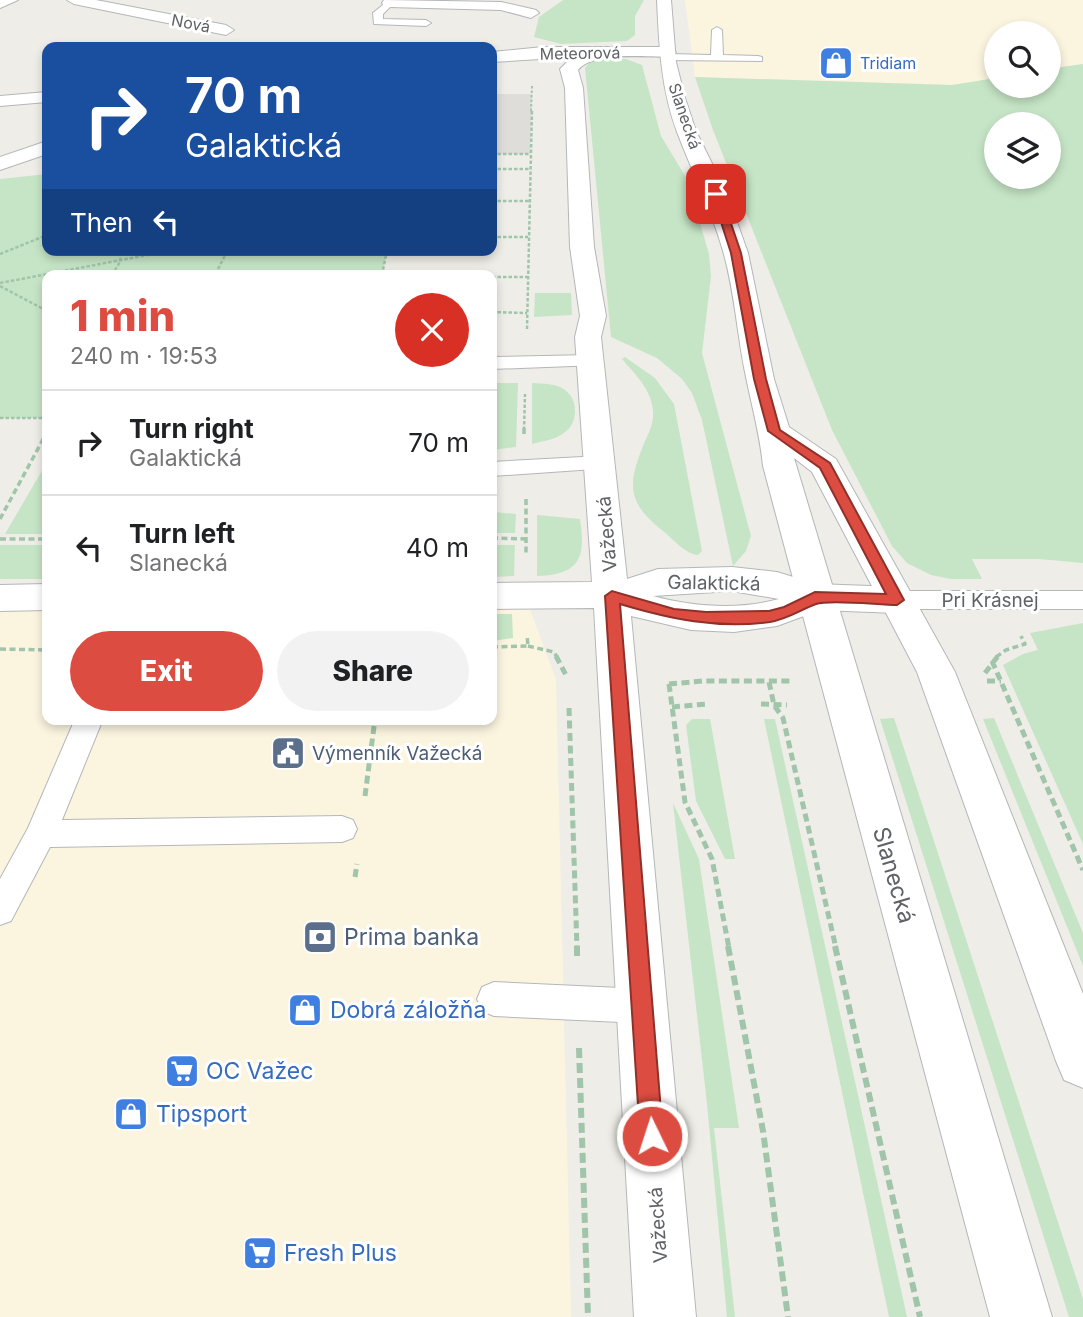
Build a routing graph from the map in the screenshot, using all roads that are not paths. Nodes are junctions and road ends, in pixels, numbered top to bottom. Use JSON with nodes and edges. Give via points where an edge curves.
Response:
{"nodes":[{"id":1,"x":11,"y":0,"type":"edge"},
{"id":2,"x":74,"y":0,"type":"edge"},
{"id":3,"x":664,"y":0,"type":"edge"},
{"id":4,"x":391,"y":2,"type":"edge"},
{"id":5,"x":0,"y":4,"type":"edge"},
{"id":6,"x":549,"y":4,"type":"dead end"},
{"id":7,"x":531,"y":12,"type":"junction"},
{"id":8,"x":426,"y":23,"type":"dead end"},
{"id":9,"x":226,"y":30,"type":"dead end"},
{"id":10,"x":717,"y":30,"type":"dead end"},
{"id":11,"x":525,"y":41,"type":"junction"},
{"id":12,"x":605,"y":52,"type":"junction"},
{"id":13,"x":668,"y":54,"type":"junction"},
{"id":14,"x":497,"y":55,"type":"edge"},
{"id":15,"x":717,"y":58,"type":"junction"},
{"id":16,"x":758,"y":59,"type":"dead end"},
{"id":17,"x":574,"y":88,"type":"junction"},
{"id":18,"x":42,"y":97,"type":"edge"},
{"id":19,"x":0,"y":101,"type":"edge"},
{"id":20,"x":42,"y":149,"type":"edge"},
{"id":21,"x":0,"y":164,"type":"edge"},
{"id":22,"x":591,"y":361,"type":"junction"},
{"id":23,"x":497,"y":363,"type":"edge"},
{"id":24,"x":775,"y":431,"type":"junction"},
{"id":25,"x":601,"y":463,"type":"junction"},
{"id":26,"x":497,"y":469,"type":"edge"},
{"id":27,"x":497,"y":596,"type":"edge"},
{"id":28,"x":612,"y":596,"type":"junction"},
{"id":29,"x":42,"y":597,"type":"edge"},
{"id":30,"x":815,"y":597,"type":"junction"},
{"id":31,"x":0,"y":598,"type":"edge"},
{"id":32,"x":897,"y":600,"type":"junction"},
{"id":33,"x":1083,"y":600,"type":"edge"},
{"id":34,"x":86,"y":725,"type":"edge"},
{"id":35,"x":342,"y":829,"type":"dead end"},
{"id":36,"x":41,"y":834,"type":"junction"},
{"id":37,"x":0,"y":910,"type":"edge"},
{"id":38,"x":494,"y":999,"type":"dead end"},
{"id":39,"x":642,"y":1006,"type":"junction"},
{"id":40,"x":1083,"y":1060,"type":"edge"},
{"id":41,"x":665,"y":1317,"type":"edge"},
{"id":42,"x":1021,"y":1317,"type":"edge"}],
"edges":[{"from":1,"to":5,"type":"street"},
{"from":2,"to":9,"type":"street","name":"Nová"},
{"from":3,"to":13,"type":"street","name":"Slanecká"},
{"from":4,"to":7,"type":"street","via":[[501,6]]},
{"from":4,"to":8,"type":"lane","via":[[379,13],[378,22]]},
{"from":6,"to":7,"type":"street"},
{"from":7,"to":11,"type":"street"},
{"from":10,"to":15,"type":"lane"},
{"from":11,"to":12,"type":"street","name":"Meteorová"},
{"from":11,"to":14,"type":"street","name":"Meteorová"},
{"from":11,"to":17,"type":"street","via":[[549,74]]},
{"from":12,"to":13,"type":"street","name":"Meteorová"},
{"from":12,"to":17,"type":"street","name":"Važecká","via":[[572,65]]},
{"from":13,"to":15,"type":"lane"},
{"from":13,"to":24,"type":"street","name":"Slanecká","via":[[686,131],[716,194],[736,253],[760,379]]},
{"from":15,"to":16,"type":"lane"},
{"from":17,"to":22,"type":"street","name":"Važecká","via":[[582,247],[593,316],[588,337]]},
{"from":18,"to":19,"type":"street"},
{"from":20,"to":21,"type":"street"},
{"from":22,"to":23,"type":"lane"},
{"from":22,"to":25,"type":"street","name":"Važecká"},
{"from":24,"to":30,"type":"street","name":"Slanecká","via":[[779,467]]},
{"from":24,"to":32,"type":"street","via":[[825,466]]},
{"from":25,"to":26,"type":"lane"},
{"from":25,"to":28,"type":"street","name":"Važecká"},
{"from":27,"to":28,"type":"street","name":"Galaktická"},
{"from":28,"to":30,"type":"street","name":"Galaktická","via":[[674,615],[706,617],[769,616],[788,612]]},
{"from":28,"to":39,"type":"street","name":"Važecká"},
{"from":29,"to":31,"type":"street"},
{"from":30,"to":32,"type":"street","name":"Galaktická"},
{"from":30,"to":42,"type":"street","name":"Slanecká"},
{"from":32,"to":33,"type":"lane","name":"Pri Krásnej"},
{"from":32,"to":40,"type":"street","via":[[936,672]]},
{"from":34,"to":36,"type":"lane"},
{"from":35,"to":36,"type":"lane"},
{"from":36,"to":37,"type":"lane"},
{"from":38,"to":39,"type":"lane"},
{"from":39,"to":41,"type":"street","name":"Važecká"}]}
